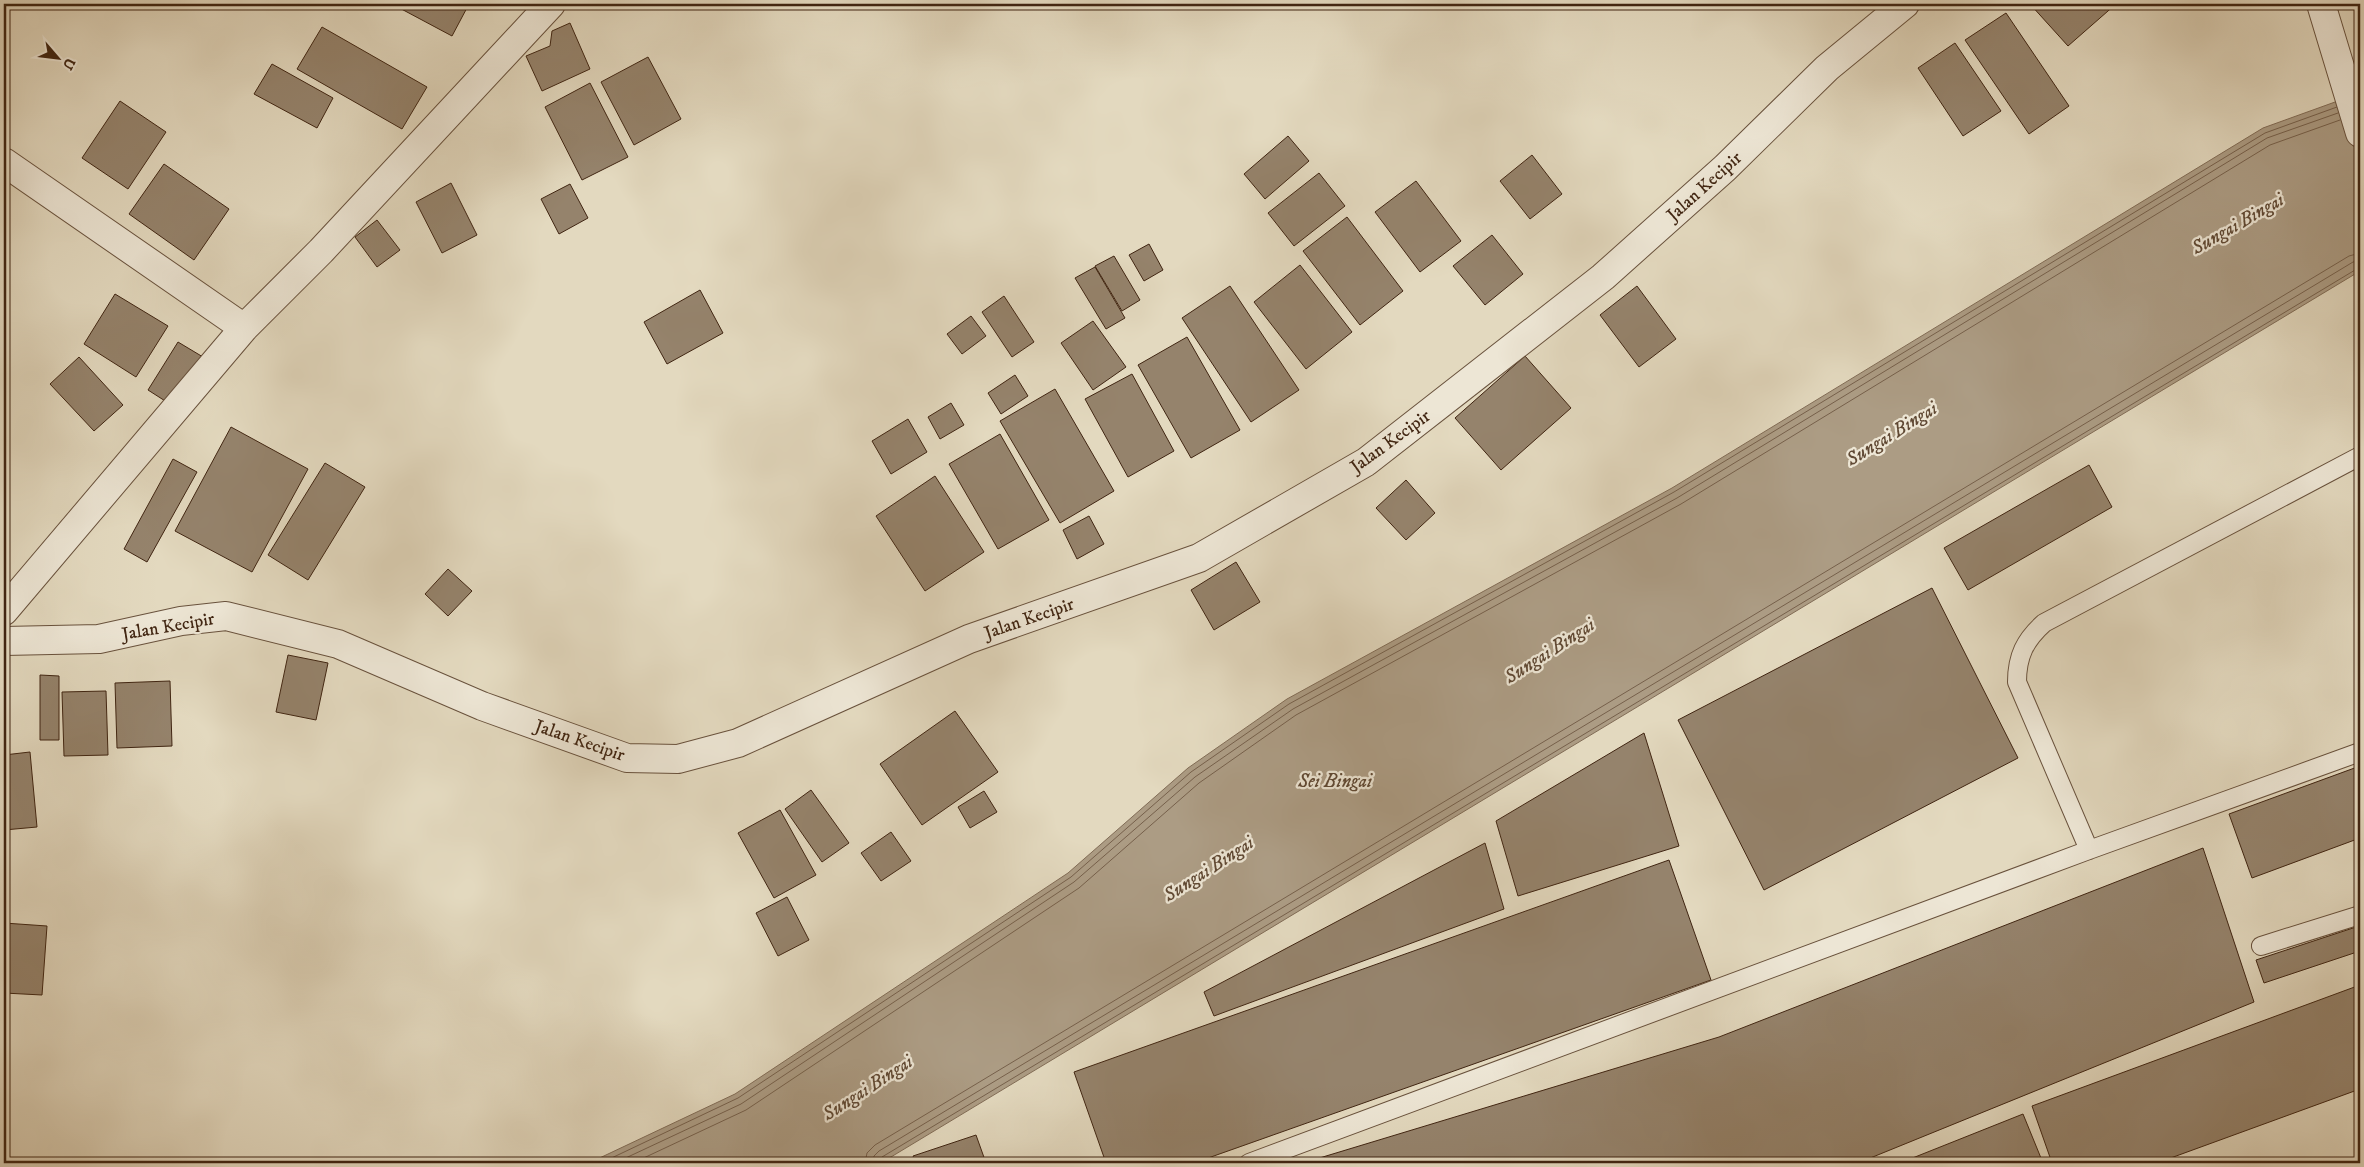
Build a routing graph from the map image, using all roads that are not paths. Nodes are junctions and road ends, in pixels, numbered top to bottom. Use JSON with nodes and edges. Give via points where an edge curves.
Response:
{"nodes":[{"id":1,"x":551,"y":4,"type":"edge"},
{"id":2,"x":1905,"y":4,"type":"edge"},
{"id":3,"x":2323,"y":12,"type":"edge"},
{"id":4,"x":2360,"y":133,"type":"edge"},
{"id":5,"x":4,"y":162,"type":"edge"},
{"id":6,"x":244,"y":328,"type":"junction"},
{"id":7,"x":2360,"y":456,"type":"edge"},
{"id":8,"x":4,"y":611,"type":"edge"},
{"id":9,"x":4,"y":640,"type":"edge"},
{"id":10,"x":2360,"y":752,"type":"edge"},
{"id":11,"x":2089,"y":850,"type":"junction"},
{"id":12,"x":2360,"y":916,"type":"edge"},
{"id":13,"x":2261,"y":946,"type":"dead end"},
{"id":14,"x":1249,"y":1163,"type":"edge"}],
"edges":[{"from":1,"to":6,"type":"street","via":[[321,251]]},
{"from":2,"to":9,"type":"street","name":"Jalan Kecipir","via":[[1827,68],[1725,168],[1603,277],[1366,462],[1199,558],[969,639],[738,743],[678,759],[627,758],[482,706],[338,644],[226,616],[181,621],[99,639]]},
{"from":3,"to":4,"type":"street"},
{"from":5,"to":6,"type":"street"},
{"from":6,"to":8,"type":"street"},
{"from":7,"to":11,"type":"lane","via":[[2044,623],[2031,635],[2021,650],[2017,682]]},
{"from":10,"to":11,"type":"lane"},
{"from":11,"to":14,"type":"lane"},
{"from":12,"to":13,"type":"lane"}]}
